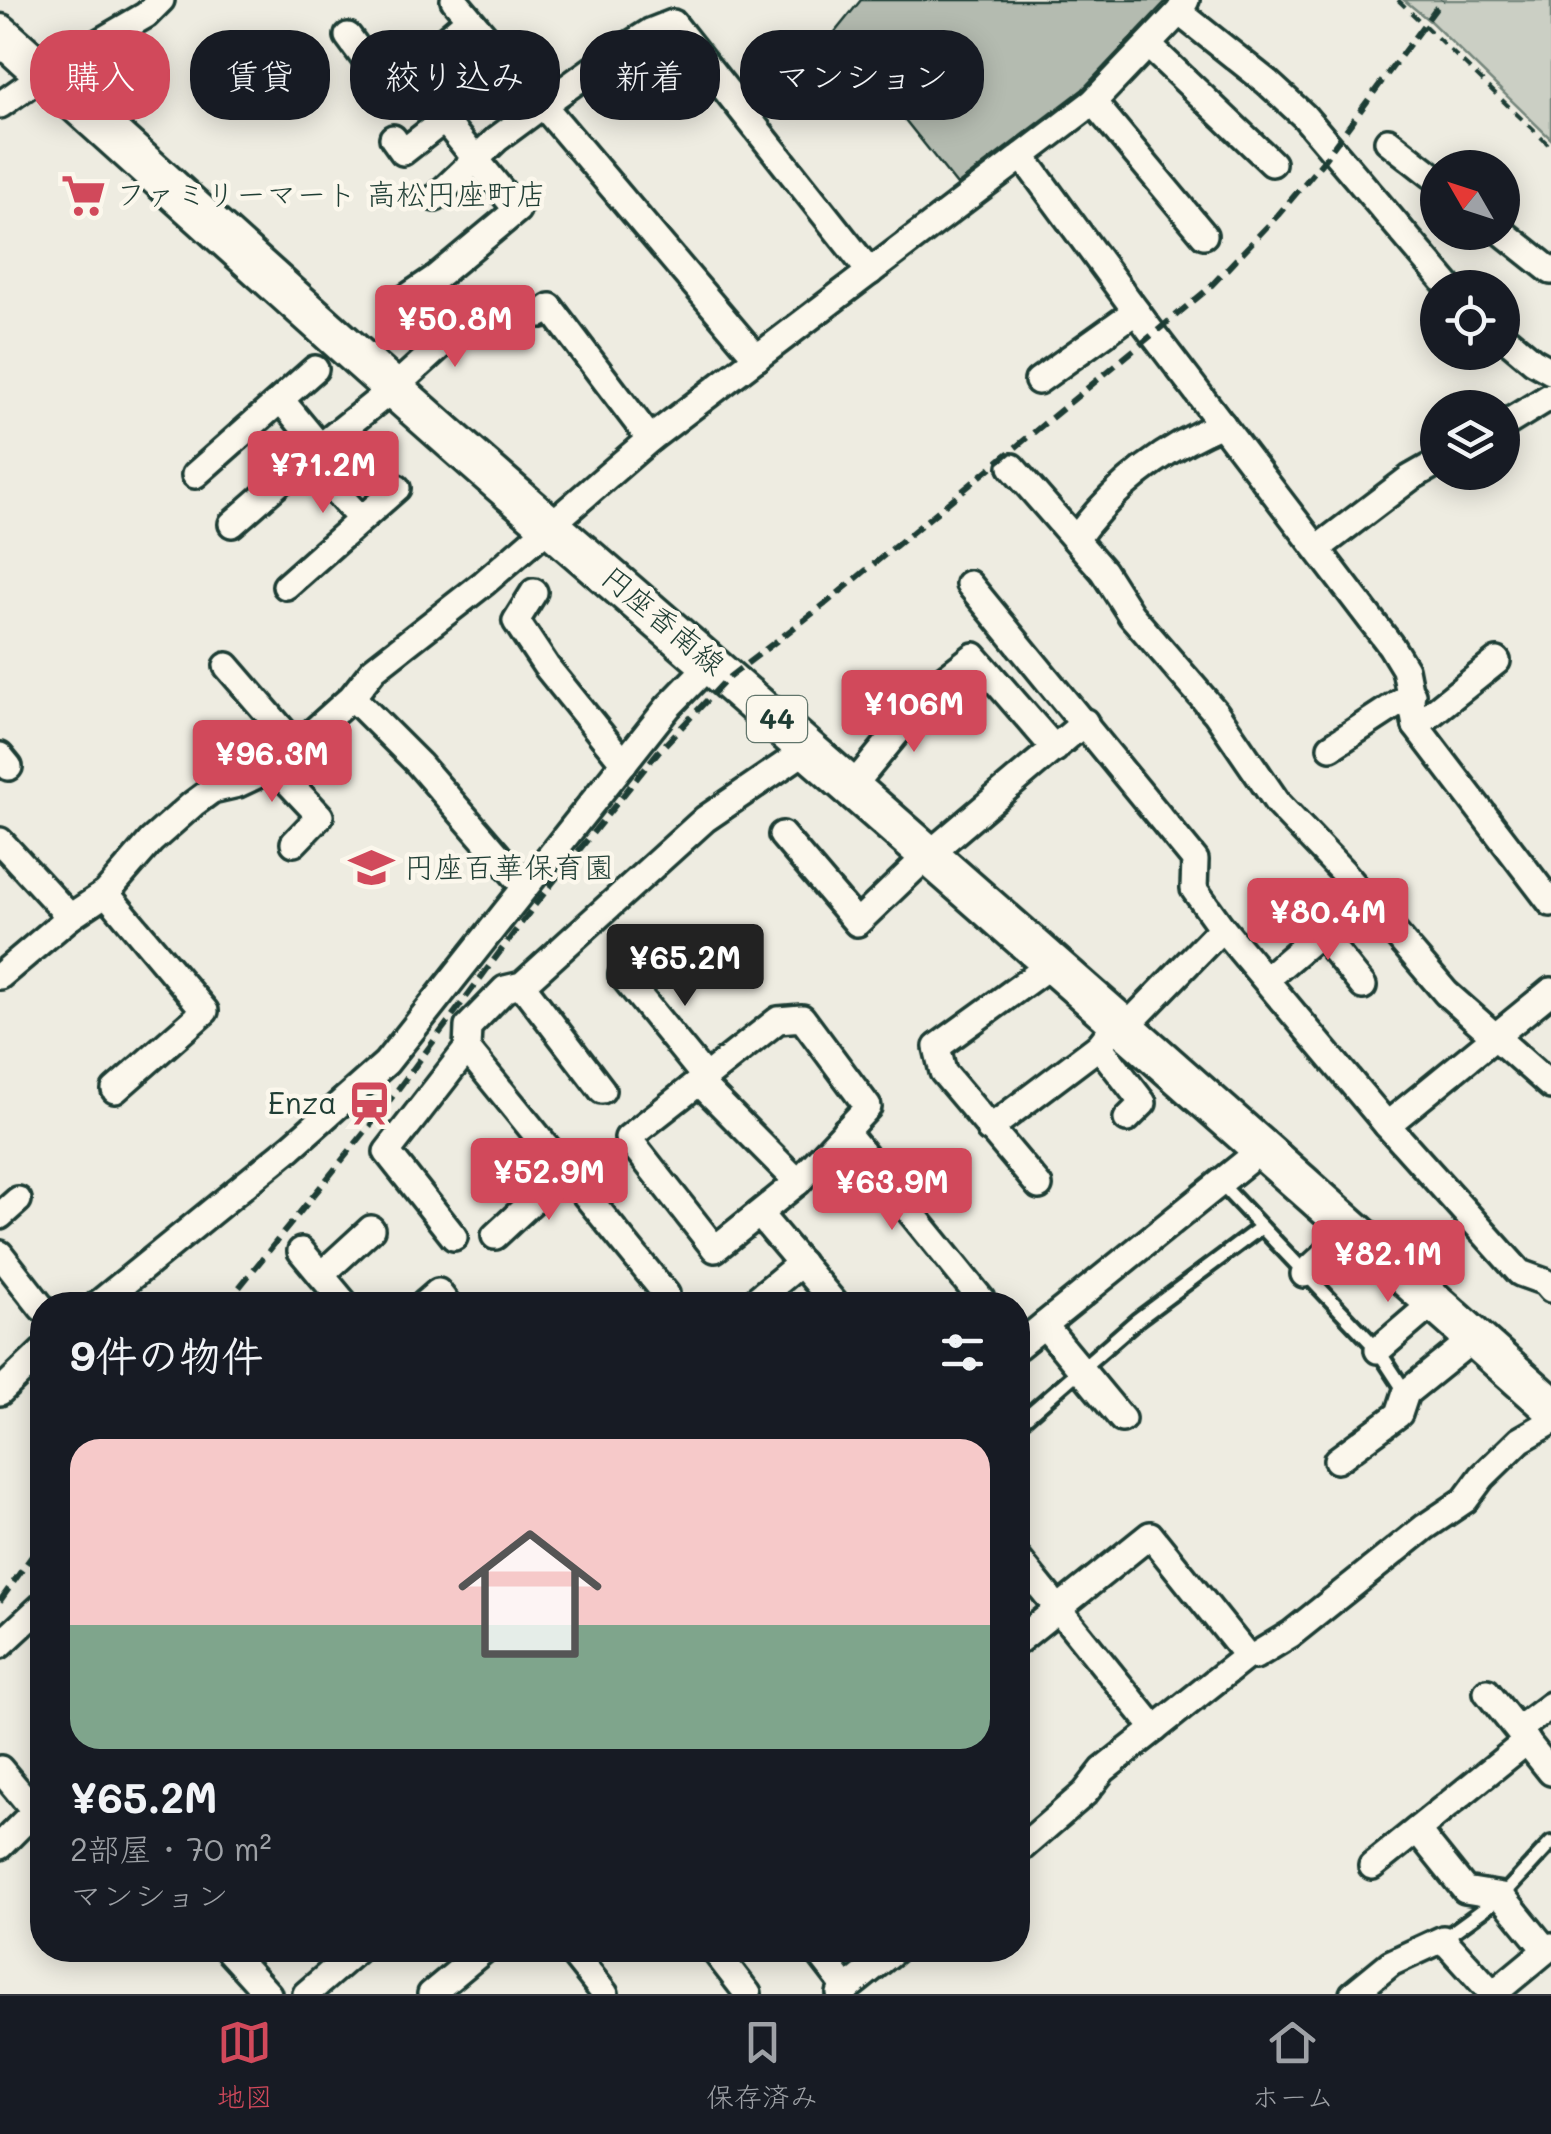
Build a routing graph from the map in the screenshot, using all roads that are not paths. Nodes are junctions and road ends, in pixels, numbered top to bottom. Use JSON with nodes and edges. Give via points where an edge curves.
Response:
{"nodes":[{"id":1,"x":161,"y":0,"type":"edge"},
{"id":2,"x":1183,"y":6,"type":"edge"},
{"id":3,"x":462,"y":9,"type":"edge"},
{"id":4,"x":676,"y":12,"type":"edge"},
{"id":5,"x":120,"y":30,"type":"edge"},
{"id":6,"x":480,"y":30,"type":"edge"},
{"id":7,"x":0,"y":34,"type":"edge"},
{"id":8,"x":348,"y":36,"type":"dead end"},
{"id":9,"x":1148,"y":45,"type":"junction"},
{"id":10,"x":30,"y":61,"type":"edge"},
{"id":11,"x":30,"y":84,"type":"edge"},
{"id":12,"x":560,"y":93,"type":"edge"},
{"id":13,"x":1093,"y":102,"type":"junction"},
{"id":14,"x":0,"y":105,"type":"edge"},
{"id":15,"x":96,"y":120,"type":"edge"},
{"id":16,"x":524,"y":120,"type":"edge"},
{"id":17,"x":557,"y":120,"type":"edge"},
{"id":18,"x":393,"y":138,"type":"dead end"},
{"id":19,"x":1388,"y":141,"type":"dead end"},
{"id":20,"x":1022,"y":156,"type":"junction"},
{"id":21,"x":476,"y":161,"type":"junction"},
{"id":22,"x":1272,"y":162,"type":"dead end"},
{"id":23,"x":1420,"y":166,"type":"edge"},
{"id":24,"x":435,"y":198,"type":"dead end"},
{"id":25,"x":1204,"y":235,"type":"dead end"},
{"id":26,"x":1520,"y":246,"type":"edge"},
{"id":27,"x":1435,"y":270,"type":"edge"},
{"id":28,"x":1551,"y":271,"type":"edge"},
{"id":29,"x":870,"y":272,"type":"junction"},
{"id":30,"x":434,"y":279,"type":"junction"},
{"id":31,"x":403,"y":300,"type":"dead end"},
{"id":32,"x":1136,"y":312,"type":"junction"},
{"id":33,"x":541,"y":314,"type":"dead end"},
{"id":34,"x":1520,"y":350,"type":"edge"},
{"id":35,"x":757,"y":358,"type":"junction"},
{"id":36,"x":315,"y":369,"type":"dead end"},
{"id":37,"x":1551,"y":370,"type":"edge"},
{"id":38,"x":1038,"y":380,"type":"dead end"},
{"id":39,"x":395,"y":387,"type":"junction"},
{"id":40,"x":281,"y":400,"type":"junction"},
{"id":41,"x":1545,"y":406,"type":"edge"},
{"id":42,"x":1520,"y":418,"type":"edge"},
{"id":43,"x":1222,"y":424,"type":"junction"},
{"id":44,"x":650,"y":439,"type":"junction"},
{"id":45,"x":313,"y":453,"type":"junction"},
{"id":46,"x":1012,"y":467,"type":"dead end"},
{"id":47,"x":1420,"y":472,"type":"edge"},
{"id":48,"x":195,"y":475,"type":"dead end"},
{"id":49,"x":397,"y":488,"type":"dead end"},
{"id":50,"x":361,"y":519,"type":"junction"},
{"id":51,"x":232,"y":524,"type":"dead end"},
{"id":52,"x":548,"y":524,"type":"junction"},
{"id":53,"x":1076,"y":539,"type":"junction"},
{"id":54,"x":1318,"y":548,"type":"junction"},
{"id":55,"x":970,"y":584,"type":"dead end"},
{"id":56,"x":286,"y":586,"type":"dead end"},
{"id":57,"x":534,"y":592,"type":"dead end"},
{"id":58,"x":1497,"y":661,"type":"dead end"},
{"id":59,"x":711,"y":663,"type":"junction"},
{"id":60,"x":227,"y":666,"type":"dead end"},
{"id":61,"x":935,"y":686,"type":"dead end"},
{"id":62,"x":1412,"y":694,"type":"junction"},
{"id":63,"x":352,"y":697,"type":"junction"},
{"id":64,"x":889,"y":716,"type":"dead end"},
{"id":65,"x":1085,"y":722,"type":"junction"},
{"id":66,"x":1416,"y":726,"type":"junction"},
{"id":67,"x":296,"y":747,"type":"junction"},
{"id":68,"x":1331,"y":747,"type":"dead end"},
{"id":69,"x":809,"y":748,"type":"junction"},
{"id":70,"x":1054,"y":749,"type":"junction"},
{"id":71,"x":624,"y":763,"type":"junction"},
{"id":72,"x":274,"y":767,"type":"junction"},
{"id":73,"x":852,"y":787,"type":"junction"},
{"id":74,"x":782,"y":835,"type":"dead end"},
{"id":75,"x":294,"y":843,"type":"dead end"},
{"id":76,"x":4,"y":853,"type":"edge"},
{"id":77,"x":928,"y":855,"type":"junction"},
{"id":78,"x":525,"y":887,"type":"junction"},
{"id":79,"x":106,"y":893,"type":"junction"},
{"id":80,"x":1354,"y":904,"type":"dead end"},
{"id":81,"x":1551,"y":904,"type":"edge"},
{"id":82,"x":70,"y":916,"type":"junction"},
{"id":83,"x":1222,"y":928,"type":"junction"},
{"id":84,"x":1320,"y":933,"type":"junction"},
{"id":85,"x":1053,"y":963,"type":"junction"},
{"id":86,"x":622,"y":975,"type":"dead end"},
{"id":87,"x":0,"y":976,"type":"edge"},
{"id":88,"x":1266,"y":979,"type":"junction"},
{"id":89,"x":522,"y":985,"type":"junction"},
{"id":90,"x":1362,"y":986,"type":"dead end"},
{"id":91,"x":1551,"y":991,"type":"edge"},
{"id":92,"x":1115,"y":1031,"type":"junction"},
{"id":93,"x":1496,"y":1038,"type":"junction"},
{"id":94,"x":468,"y":1049,"type":"junction"},
{"id":95,"x":702,"y":1080,"type":"junction"},
{"id":96,"x":1551,"y":1086,"type":"edge"},
{"id":97,"x":115,"y":1090,"type":"dead end"},
{"id":98,"x":602,"y":1090,"type":"dead end"},
{"id":99,"x":1127,"y":1119,"type":"dead end"},
{"id":100,"x":1387,"y":1124,"type":"junction"},
{"id":101,"x":989,"y":1128,"type":"junction"},
{"id":102,"x":845,"y":1131,"type":"junction"},
{"id":103,"x":1262,"y":1149,"type":"junction"},
{"id":104,"x":566,"y":1170,"type":"junction"},
{"id":105,"x":798,"y":1182,"type":"junction"},
{"id":106,"x":1220,"y":1184,"type":"junction"},
{"id":107,"x":1039,"y":1186,"type":"dead end"},
{"id":108,"x":760,"y":1216,"type":"junction"},
{"id":109,"x":1260,"y":1228,"type":"junction"},
{"id":110,"x":371,"y":1229,"type":"dead end"},
{"id":111,"x":1352,"y":1230,"type":"junction"},
{"id":112,"x":495,"y":1236,"type":"dead end"},
{"id":113,"x":454,"y":1237,"type":"dead end"},
{"id":114,"x":300,"y":1251,"type":"dead end"},
{"id":115,"x":0,"y":1254,"type":"edge"},
{"id":116,"x":801,"y":1263,"type":"junction"},
{"id":117,"x":1304,"y":1274,"type":"junction"},
{"id":118,"x":321,"y":1275,"type":"junction"},
{"id":119,"x":1551,"y":1289,"type":"edge"},
{"id":120,"x":113,"y":1292,"type":"edge"},
{"id":121,"x":335,"y":1292,"type":"edge"},
{"id":122,"x":664,"y":1292,"type":"edge"},
{"id":123,"x":766,"y":1292,"type":"edge"},
{"id":124,"x":825,"y":1292,"type":"edge"},
{"id":125,"x":975,"y":1292,"type":"edge"},
{"id":126,"x":30,"y":1293,"type":"edge"},
{"id":127,"x":1434,"y":1302,"type":"junction"},
{"id":128,"x":1044,"y":1325,"type":"junction"},
{"id":129,"x":1030,"y":1336,"type":"edge"},
{"id":130,"x":1474,"y":1338,"type":"junction"},
{"id":131,"x":1378,"y":1350,"type":"junction"},
{"id":132,"x":30,"y":1363,"type":"edge"},
{"id":133,"x":1082,"y":1371,"type":"junction"},
{"id":134,"x":0,"y":1392,"type":"edge"},
{"id":135,"x":1406,"y":1393,"type":"junction"},
{"id":136,"x":1551,"y":1406,"type":"edge"},
{"id":137,"x":1030,"y":1414,"type":"edge"},
{"id":138,"x":1122,"y":1419,"type":"dead end"},
{"id":139,"x":1551,"y":1422,"type":"edge"},
{"id":140,"x":1336,"y":1460,"type":"dead end"},
{"id":141,"x":1030,"y":1574,"type":"edge"},
{"id":142,"x":1058,"y":1608,"type":"junction"},
{"id":143,"x":30,"y":1617,"type":"edge"},
{"id":144,"x":1030,"y":1632,"type":"edge"},
{"id":145,"x":0,"y":1644,"type":"edge"},
{"id":146,"x":1247,"y":1656,"type":"junction"},
{"id":147,"x":1487,"y":1692,"type":"dead end"},
{"id":148,"x":1551,"y":1705,"type":"edge"},
{"id":149,"x":1155,"y":1729,"type":"junction"},
{"id":150,"x":1522,"y":1736,"type":"junction"},
{"id":151,"x":0,"y":1769,"type":"edge"},
{"id":152,"x":1551,"y":1772,"type":"edge"},
{"id":153,"x":30,"y":1805,"type":"edge"},
{"id":154,"x":30,"y":1816,"type":"edge"},
{"id":155,"x":1416,"y":1830,"type":"junction"},
{"id":156,"x":1030,"y":1841,"type":"edge"},
{"id":157,"x":1551,"y":1843,"type":"edge"},
{"id":158,"x":0,"y":1846,"type":"edge"},
{"id":159,"x":1372,"y":1866,"type":"dead end"},
{"id":160,"x":1502,"y":1896,"type":"junction"},
{"id":161,"x":1444,"y":1939,"type":"junction"},
{"id":162,"x":1549,"y":1948,"type":"edge"},
{"id":163,"x":239,"y":1962,"type":"edge"},
{"id":164,"x":343,"y":1962,"type":"edge"},
{"id":165,"x":470,"y":1962,"type":"edge"},
{"id":166,"x":580,"y":1962,"type":"edge"},
{"id":167,"x":723,"y":1962,"type":"edge"},
{"id":168,"x":825,"y":1962,"type":"edge"},
{"id":169,"x":879,"y":1962,"type":"edge"},
{"id":170,"x":843,"y":1991,"type":"edge"},
{"id":171,"x":268,"y":1994,"type":"edge"},
{"id":172,"x":306,"y":1994,"type":"edge"},
{"id":173,"x":431,"y":1994,"type":"edge"},
{"id":174,"x":605,"y":1994,"type":"edge"},
{"id":175,"x":748,"y":1994,"type":"edge"},
{"id":176,"x":1353,"y":1994,"type":"edge"},
{"id":177,"x":1493,"y":1994,"type":"edge"}],
"edges":[{"from":1,"to":5,"type":"street"},
{"from":2,"to":9,"type":"street"},
{"from":2,"to":27,"type":"street","via":[[1304,116]]},
{"from":3,"to":6,"type":"street"},
{"from":3,"to":8,"type":"street","via":[[387,89]]},
{"from":4,"to":12,"type":"street"},
{"from":4,"to":29,"type":"street"},
{"from":7,"to":10,"type":"main road","name":"円座香南線","number":"44"},
{"from":9,"to":13,"type":"street"},
{"from":9,"to":22,"type":"street"},
{"from":11,"to":14,"type":"street"},
{"from":13,"to":20,"type":"street"},
{"from":13,"to":25,"type":"street"},
{"from":15,"to":39,"type":"main road","name":"円座香南線","number":"44"},
{"from":16,"to":21,"type":"street"},
{"from":17,"to":35,"type":"street"},
{"from":18,"to":21,"type":"street","via":[[403,152],[444,120]]},
{"from":19,"to":23,"type":"street"},
{"from":20,"to":29,"type":"street"},
{"from":20,"to":32,"type":"street"},
{"from":21,"to":24,"type":"street"},
{"from":21,"to":30,"type":"street","via":[[516,210]]},
{"from":26,"to":28,"type":"street"},
{"from":29,"to":35,"type":"street"},
{"from":30,"to":31,"type":"street"},
{"from":30,"to":39,"type":"street","via":[[467,312]]},
{"from":32,"to":38,"type":"street"},
{"from":32,"to":43,"type":"street"},
{"from":33,"to":44,"type":"street","via":[[550,307]]},
{"from":34,"to":37,"type":"street"},
{"from":35,"to":44,"type":"street"},
{"from":36,"to":40,"type":"street"},
{"from":39,"to":45,"type":"street"},
{"from":39,"to":52,"type":"main road","name":"円座香南線","number":"44"},
{"from":40,"to":45,"type":"street"},
{"from":40,"to":48,"type":"street"},
{"from":41,"to":42,"type":"street"},
{"from":43,"to":53,"type":"street","via":[[1184,440],[1136,474],[1100,505]]},
{"from":43,"to":54,"type":"street"},
{"from":44,"to":52,"type":"street"},
{"from":45,"to":50,"type":"street"},
{"from":45,"to":51,"type":"street"},
{"from":46,"to":53,"type":"street"},
{"from":47,"to":54,"type":"street"},
{"from":49,"to":50,"type":"street"},
{"from":50,"to":56,"type":"street"},
{"from":52,"to":59,"type":"main road","name":"円座香南線","number":"44"},
{"from":52,"to":63,"type":"street","via":[[374,669]]},
{"from":53,"to":93,"type":"street","via":[[1131,616],[1216,713],[1279,805],[1446,993]]},
{"from":54,"to":62,"type":"street","via":[[1391,646]]},
{"from":55,"to":65,"type":"street"},
{"from":57,"to":71,"type":"street","via":[[516,621]]},
{"from":58,"to":66,"type":"street"},
{"from":59,"to":69,"type":"main road","name":"円座香南線","number":"44"},
{"from":59,"to":71,"type":"street"},
{"from":60,"to":67,"type":"street"},
{"from":61,"to":70,"type":"street","via":[[974,656]]},
{"from":62,"to":66,"type":"street"},
{"from":62,"to":68,"type":"street"},
{"from":63,"to":67,"type":"street"},
{"from":63,"to":78,"type":"street"},
{"from":64,"to":73,"type":"street","via":[[900,730]]},
{"from":65,"to":70,"type":"street"},
{"from":65,"to":83,"type":"street","via":[[1195,860],[1194,889]]},
{"from":66,"to":81,"type":"street"},
{"from":67,"to":72,"type":"street"},
{"from":69,"to":73,"type":"main road","name":"円座香南線","number":"44"},
{"from":69,"to":89,"type":"street","via":[[704,819]]},
{"from":70,"to":77,"type":"street"},
{"from":71,"to":78,"type":"street"},
{"from":72,"to":75,"type":"street","via":[[320,816]]},
{"from":72,"to":79,"type":"street","via":[[192,804]]},
{"from":73,"to":77,"type":"main road","name":"円座香南線","number":"44"},
{"from":74,"to":77,"type":"street","via":[[857,923]]},
{"from":76,"to":82,"type":"street"},
{"from":77,"to":85,"type":"main road","name":"円座香南線","number":"44"},
{"from":78,"to":120,"type":"street","via":[[386,1063]]},
{"from":79,"to":82,"type":"street"},
{"from":79,"to":97,"type":"street","via":[[206,1011]]},
{"from":80,"to":84,"type":"street"},
{"from":82,"to":87,"type":"street"},
{"from":83,"to":88,"type":"street"},
{"from":83,"to":92,"type":"street"},
{"from":84,"to":88,"type":"street"},
{"from":84,"to":90,"type":"street"},
{"from":85,"to":92,"type":"main road","name":"円座香南線","number":"44"},
{"from":85,"to":101,"type":"street","via":[[938,1047],[943,1072]]},
{"from":86,"to":95,"type":"street"},
{"from":88,"to":100,"type":"street"},
{"from":89,"to":94,"type":"street","via":[[505,989],[468,1027]]},
{"from":89,"to":98,"type":"street"},
{"from":91,"to":93,"type":"street"},
{"from":92,"to":99,"type":"street","via":[[1144,1103]]},
{"from":92,"to":101,"type":"street"},
{"from":92,"to":103,"type":"main road","name":"円座香南線","number":"44"},
{"from":93,"to":96,"type":"street"},
{"from":93,"to":100,"type":"street"},
{"from":94,"to":104,"type":"street"},
{"from":94,"to":113,"type":"street","via":[[387,1152]]},
{"from":95,"to":102,"type":"street","via":[[778,1020],[802,1018],[868,1107]]},
{"from":95,"to":105,"type":"street"},
{"from":95,"to":108,"type":"street","via":[[628,1138],[715,1249]]},
{"from":100,"to":119,"type":"street","via":[[1520,1273]]},
{"from":101,"to":107,"type":"street"},
{"from":102,"to":105,"type":"street"},
{"from":102,"to":125,"type":"street"},
{"from":103,"to":106,"type":"street"},
{"from":103,"to":111,"type":"main road","name":"円座香南線","number":"44"},
{"from":104,"to":112,"type":"street"},
{"from":104,"to":122,"type":"street"},
{"from":105,"to":108,"type":"street"},
{"from":106,"to":109,"type":"lane"},
{"from":106,"to":128,"type":"street"},
{"from":108,"to":116,"type":"street"},
{"from":109,"to":117,"type":"lane"},
{"from":109,"to":133,"type":"lane","via":[[1137,1320]]},
{"from":110,"to":118,"type":"street"},
{"from":111,"to":117,"type":"street"},
{"from":111,"to":127,"type":"main road","name":"円座香南線","number":"44"},
{"from":114,"to":118,"type":"street"},
{"from":115,"to":126,"type":"street"},
{"from":116,"to":123,"type":"street"},
{"from":116,"to":124,"type":"street"},
{"from":117,"to":131,"type":"lane"},
{"from":118,"to":121,"type":"street"},
{"from":127,"to":130,"type":"main road","name":"円座香南線","number":"44"},
{"from":127,"to":131,"type":"street"},
{"from":128,"to":129,"type":"street"},
{"from":128,"to":133,"type":"street"},
{"from":130,"to":135,"type":"street"},
{"from":130,"to":136,"type":"main road","name":"円座香南線","number":"44"},
{"from":131,"to":135,"type":"lane"},
{"from":132,"to":134,"type":"street"},
{"from":133,"to":137,"type":"lane"},
{"from":133,"to":138,"type":"street"},
{"from":135,"to":140,"type":"street","via":[[1399,1414]]},
{"from":139,"to":146,"type":"street","via":[[1520,1440],[1465,1500],[1291,1634]]},
{"from":141,"to":142,"type":"street"},
{"from":142,"to":144,"type":"street"},
{"from":142,"to":146,"type":"street","via":[[1150,1535]]},
{"from":142,"to":149,"type":"street"},
{"from":143,"to":145,"type":"street"},
{"from":146,"to":149,"type":"street"},
{"from":147,"to":150,"type":"street"},
{"from":148,"to":150,"type":"street"},
{"from":149,"to":156,"type":"street"},
{"from":150,"to":152,"type":"street"},
{"from":150,"to":155,"type":"street"},
{"from":151,"to":153,"type":"street"},
{"from":154,"to":158,"type":"street"},
{"from":155,"to":159,"type":"street"},
{"from":155,"to":160,"type":"street","via":[[1464,1890]]},
{"from":157,"to":160,"type":"lane"},
{"from":160,"to":161,"type":"lane"},
{"from":160,"to":162,"type":"street"},
{"from":161,"to":176,"type":"street","via":[[1391,1963]]},
{"from":161,"to":177,"type":"street"},
{"from":162,"to":177,"type":"street"},
{"from":163,"to":171,"type":"street"},
{"from":164,"to":172,"type":"street"},
{"from":165,"to":173,"type":"street"},
{"from":166,"to":174,"type":"street"},
{"from":167,"to":175,"type":"street"},
{"from":168,"to":170,"type":"street"},
{"from":169,"to":170,"type":"street"}]}
